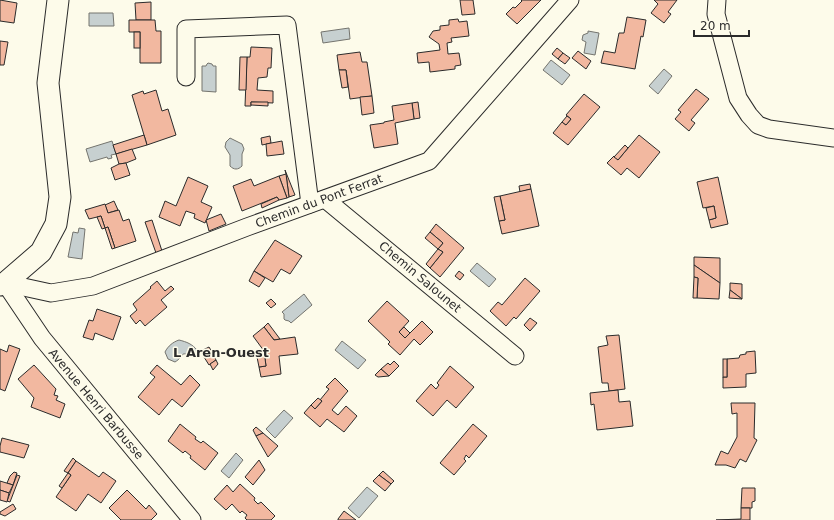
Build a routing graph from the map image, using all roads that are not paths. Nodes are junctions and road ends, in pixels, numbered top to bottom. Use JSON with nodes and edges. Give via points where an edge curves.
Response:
{"nodes":[{"id":1,"x":58,"y":0,"type":"edge"},
{"id":2,"x":570,"y":0,"type":"edge"},
{"id":3,"x":717,"y":0,"type":"edge"},
{"id":4,"x":186,"y":77,"type":"dead end"},
{"id":5,"x":834,"y":138,"type":"edge"},
{"id":6,"x":318,"y":201,"type":"junction"},
{"id":7,"x":2,"y":284,"type":"edge"},
{"id":8,"x":515,"y":356,"type":"dead end"},
{"id":9,"x":192,"y":520,"type":"edge"}],
"edges":[{"from":1,"to":7,"type":"street","via":[[48,83],[60,197],[56,224],[41,252]]},
{"from":2,"to":6,"type":"street","name":"Chemin du Pont Ferrat","via":[[429,161]]},
{"from":3,"to":5,"type":"street","via":[[716,14],[738,98],[749,115],[758,125],[769,129]]},
{"from":4,"to":6,"type":"street","via":[[186,29],[287,25]]},
{"from":6,"to":7,"type":"street","name":"Chemin du Pont Ferrat","via":[[93,286],[51,293]]},
{"from":6,"to":8,"type":"street","name":"Chemin Salounet"},
{"from":7,"to":9,"type":"street","name":"Avenue Henri Barbusse","via":[[42,338]]}]}
